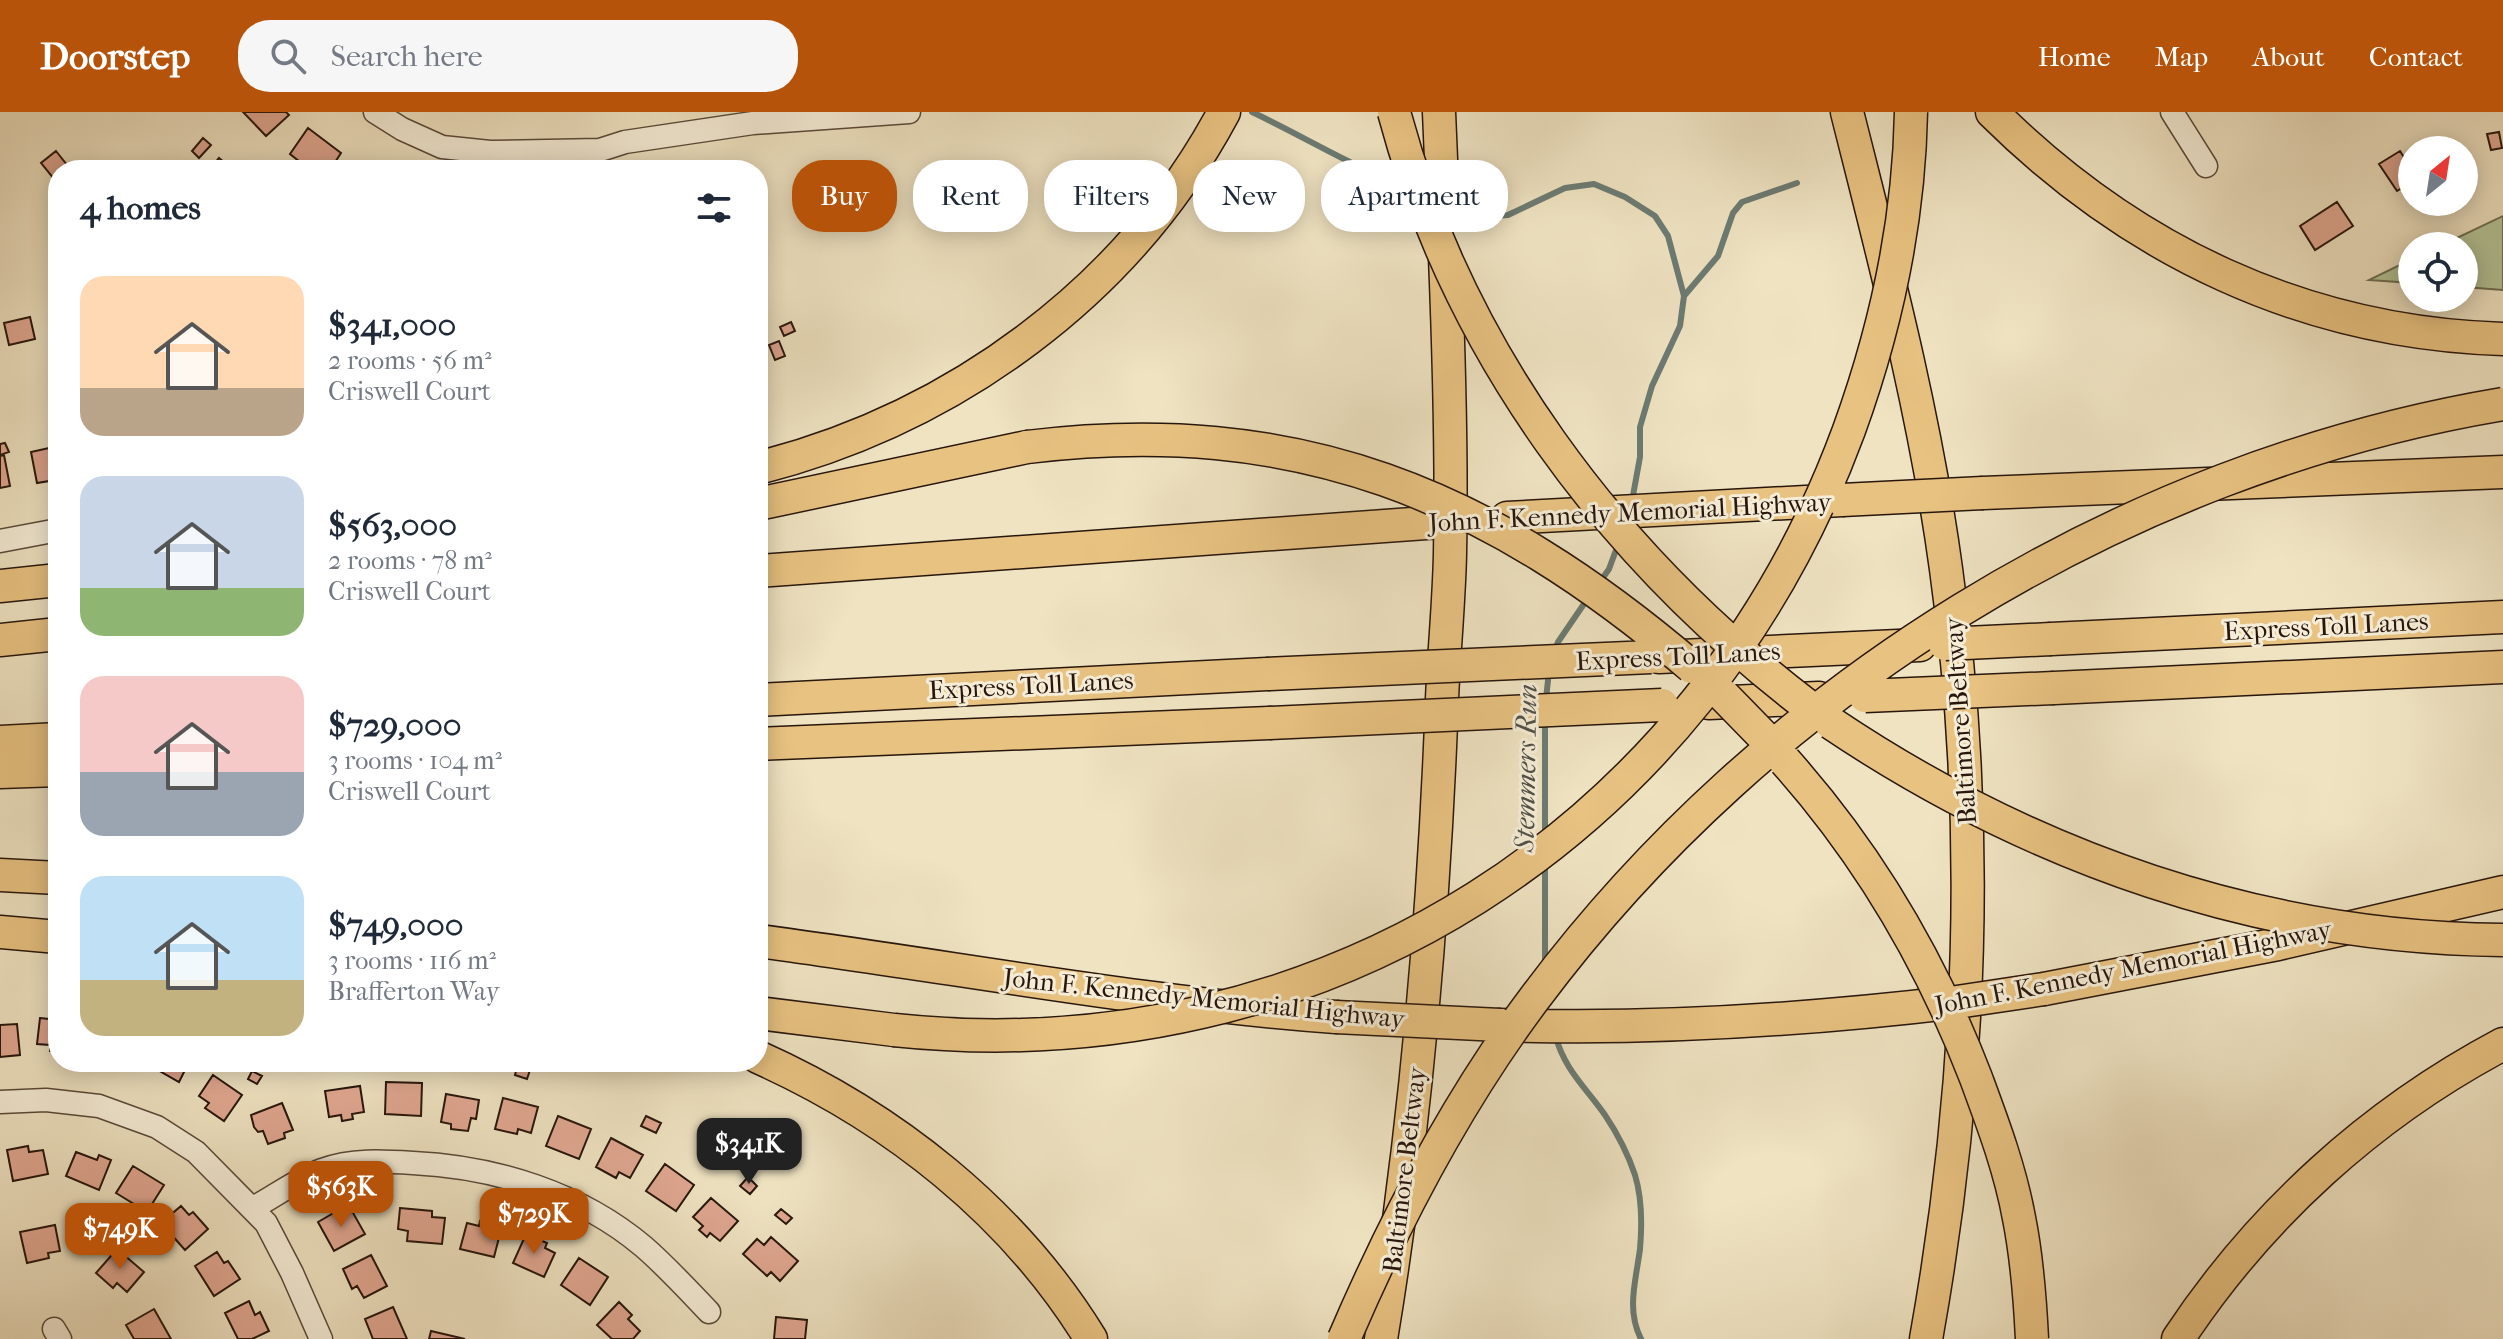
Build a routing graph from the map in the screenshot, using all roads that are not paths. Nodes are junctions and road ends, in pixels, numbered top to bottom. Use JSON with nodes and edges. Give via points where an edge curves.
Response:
{"nodes":[{"id":1,"x":375,"y":112,"type":"edge"},
{"id":2,"x":909,"y":112,"type":"edge"},
{"id":3,"x":1224,"y":112,"type":"edge"},
{"id":4,"x":1394,"y":112,"type":"edge"},
{"id":5,"x":1439,"y":112,"type":"edge"},
{"id":6,"x":1847,"y":112,"type":"edge"},
{"id":7,"x":1911,"y":112,"type":"edge"},
{"id":8,"x":1992,"y":112,"type":"edge"},
{"id":9,"x":2172,"y":112,"type":"edge"},
{"id":10,"x":600,"y":160,"type":"edge"},
{"id":11,"x":2206,"y":166,"type":"dead end"},
{"id":12,"x":2503,"y":339,"type":"edge"},
{"id":13,"x":2503,"y":404,"type":"edge"},
{"id":14,"x":768,"y":465,"type":"edge"},
{"id":15,"x":2503,"y":472,"type":"edge"},
{"id":16,"x":768,"y":502,"type":"edge"},
{"id":17,"x":48,"y":532,"type":"edge"},
{"id":18,"x":0,"y":541,"type":"edge"},
{"id":19,"x":768,"y":570,"type":"edge"},
{"id":20,"x":48,"y":581,"type":"edge"},
{"id":21,"x":0,"y":586,"type":"edge"},
{"id":22,"x":2503,"y":617,"type":"edge"},
{"id":23,"x":48,"y":634,"type":"edge"},
{"id":24,"x":0,"y":640,"type":"edge"},
{"id":25,"x":2503,"y":667,"type":"edge"},
{"id":26,"x":768,"y":699,"type":"edge"},
{"id":27,"x":48,"y":740,"type":"edge"},
{"id":28,"x":0,"y":742,"type":"edge"},
{"id":29,"x":768,"y":744,"type":"edge"},
{"id":30,"x":48,"y":770,"type":"edge"},
{"id":31,"x":0,"y":772,"type":"edge"},
{"id":32,"x":0,"y":875,"type":"edge"},
{"id":33,"x":48,"y":877,"type":"edge"},
{"id":34,"x":2503,"y":892,"type":"edge"},
{"id":35,"x":0,"y":932,"type":"edge"},
{"id":36,"x":48,"y":936,"type":"edge"},
{"id":37,"x":2503,"y":940,"type":"edge"},
{"id":38,"x":768,"y":942,"type":"edge"},
{"id":39,"x":768,"y":1014,"type":"edge"},
{"id":40,"x":2503,"y":1044,"type":"edge"},
{"id":41,"x":768,"y":1062,"type":"edge"},
{"id":42,"x":0,"y":1102,"type":"edge"},
{"id":43,"x":253,"y":1208,"type":"junction"},
{"id":44,"x":709,"y":1312,"type":"dead end"},
{"id":45,"x":321,"y":1339,"type":"edge"},
{"id":46,"x":1091,"y":1339,"type":"edge"},
{"id":47,"x":1344,"y":1339,"type":"edge"},
{"id":48,"x":1381,"y":1339,"type":"edge"},
{"id":49,"x":1926,"y":1339,"type":"edge"},
{"id":50,"x":2032,"y":1339,"type":"edge"},
{"id":51,"x":2178,"y":1339,"type":"edge"}],
"edges":[{"from":1,"to":10,"type":"street","via":[[452,149]]},
{"from":2,"to":10,"type":"street","via":[[753,123],[625,142]]},
{"from":3,"to":14,"type":"highway","via":[[1198,157],[1120,257],[1014,351],[890,423]]},
{"from":4,"to":37,"type":"highway","bridge":true,"via":[[1422,199],[1457,281],[1558,453],[1652,569],[1805,704],[1894,764],[1979,811],[2140,877],[2308,923]]},
{"from":5,"to":48,"type":"highway","name":"Baltimore Beltway","via":[[1451,391],[1450,554],[1418,1054]]},
{"from":6,"to":49,"type":"highway","name":"Baltimore Beltway","via":[[1929,464],[1951,605],[1967,782],[1963,1044],[1951,1178]]},
{"from":7,"to":39,"type":"highway","bridge":true,"via":[[1904,207],[1885,313],[1866,383],[1816,513],[1764,609],[1662,742],[1600,804],[1514,873],[1422,930],[1325,974],[1155,1022],[1083,1032],[974,1036]]},
{"from":8,"to":12,"type":"highway","via":[[2073,186],[2130,226],[2215,272],[2336,316],[2427,333]]},
{"from":9,"to":11,"type":"street"},
{"from":13,"to":47,"type":"highway","bridge":true,"via":[[2320,448],[2110,530],[1929,633],[1790,732],[1647,864],[1533,1000],[1457,1112]]},
{"from":15,"to":19,"type":"highway","name":"John F. Kennedy Memorial Highway","bridge":true,"via":[[1983,493],[1305,531]]},
{"from":16,"to":50,"type":"highway","bridge":true,"via":[[1027,447],[1184,439],[1301,455],[1375,475],[1459,508],[1537,551],[1634,618],[1743,715],[1826,809],[1887,896],[1925,963],[1998,1135],[2026,1256]]},
{"from":17,"to":18,"type":"street"},
{"from":20,"to":21,"type":"highway"},
{"from":22,"to":26,"type":"highway","name":"Express Toll Lanes","bridge":true},
{"from":23,"to":24,"type":"highway"},
{"from":25,"to":29,"type":"highway","name":"Express Toll Lanes","bridge":true},
{"from":27,"to":28,"type":"highway"},
{"from":30,"to":31,"type":"highway"},
{"from":32,"to":33,"type":"highway"},
{"from":34,"to":38,"type":"highway","name":"John F. Kennedy Memorial Highway","bridge":true,"via":[[2278,944],[2044,989],[1866,1013],[1742,1022],[1537,1026],[1336,1017],[1107,991]]},
{"from":35,"to":36,"type":"highway"},
{"from":40,"to":51,"type":"highway","via":[[2414,1097],[2325,1167],[2241,1253]]},
{"from":41,"to":46,"type":"highway","via":[[838,1097],[931,1161],[1018,1243]]},
{"from":42,"to":43,"type":"street","via":[[71,1101],[157,1127],[196,1152]]},
{"from":43,"to":44,"type":"street","via":[[322,1170],[358,1162],[470,1168],[534,1185],[611,1222]]},
{"from":43,"to":45,"type":"street","via":[[277,1242]]}]}
